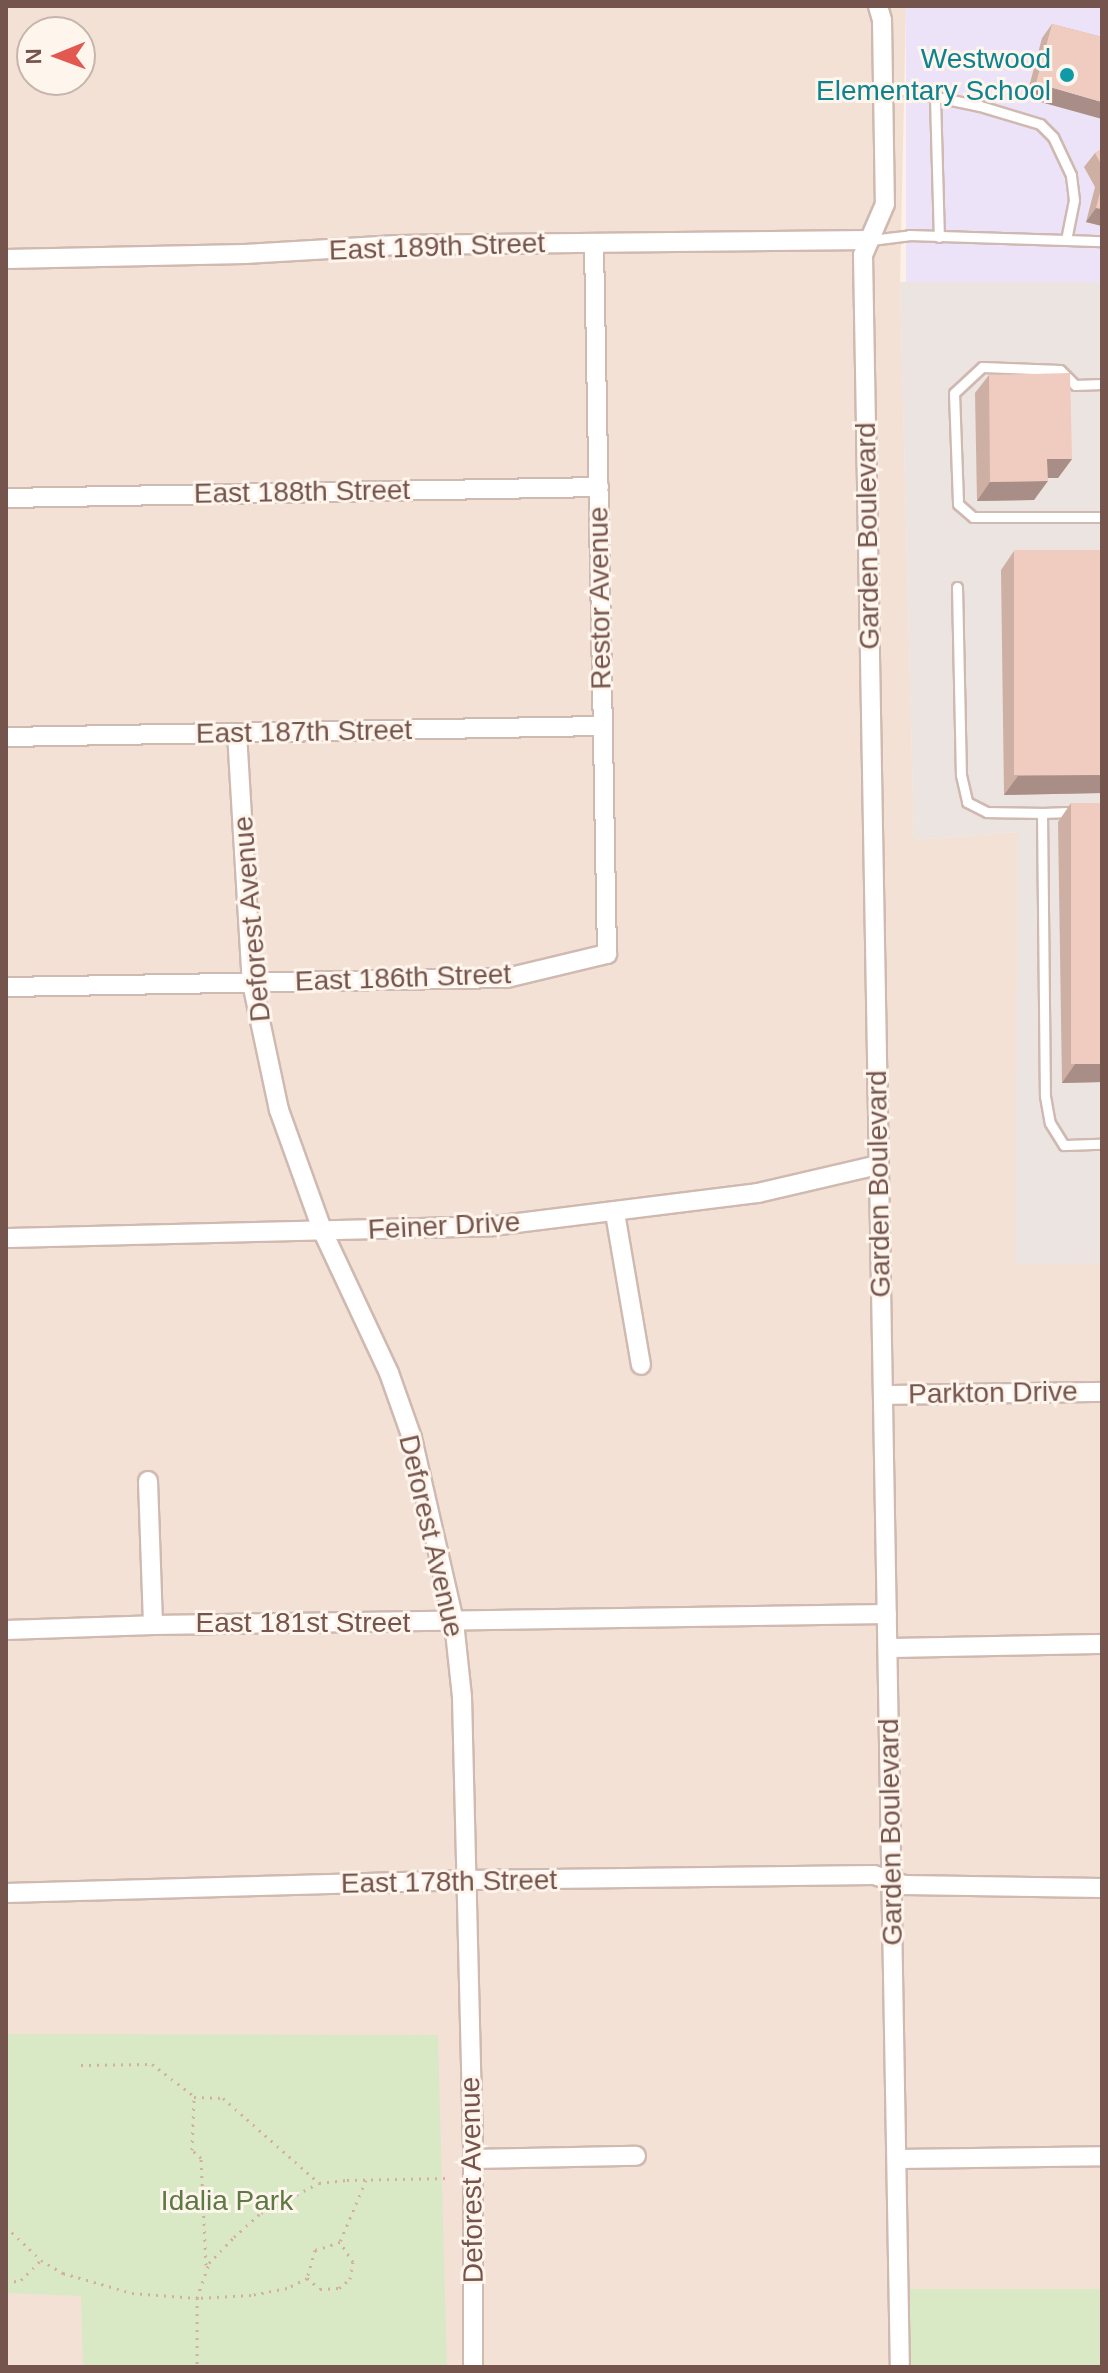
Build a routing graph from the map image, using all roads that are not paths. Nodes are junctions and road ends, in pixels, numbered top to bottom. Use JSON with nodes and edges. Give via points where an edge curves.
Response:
{"nodes":[{"id":1,"x":878,"y":6,"type":"edge"},
{"id":2,"x":883,"y":86,"type":"junction"},
{"id":3,"x":935,"y":97,"type":"junction"},
{"id":4,"x":939,"y":237,"type":"junction"},
{"id":5,"x":868,"y":240,"type":"junction"},
{"id":6,"x":1066,"y":240,"type":"junction"},
{"id":7,"x":1102,"y":241,"type":"edge"},
{"id":8,"x":594,"y":243,"type":"junction"},
{"id":9,"x":6,"y":259,"type":"edge"},
{"id":10,"x":1102,"y":384,"type":"edge"},
{"id":11,"x":599,"y":487,"type":"junction"},
{"id":12,"x":6,"y":498,"type":"edge"},
{"id":13,"x":1102,"y":517,"type":"edge"},
{"id":14,"x":957,"y":587,"type":"dead end"},
{"id":15,"x":603,"y":726,"type":"junction"},
{"id":16,"x":237,"y":733,"type":"junction"},
{"id":17,"x":6,"y":737,"type":"edge"},
{"id":18,"x":1087,"y":811,"type":"edge"},
{"id":19,"x":1042,"y":813,"type":"junction"},
{"id":20,"x":607,"y":954,"type":"joint"},
{"id":21,"x":252,"y":983,"type":"junction"},
{"id":22,"x":6,"y":987,"type":"edge"},
{"id":23,"x":1102,"y":1144,"type":"edge"},
{"id":24,"x":878,"y":1165,"type":"junction"},
{"id":25,"x":615,"y":1213,"type":"junction"},
{"id":26,"x":323,"y":1232,"type":"junction"},
{"id":27,"x":6,"y":1238,"type":"edge"},
{"id":28,"x":641,"y":1365,"type":"dead end"},
{"id":29,"x":1102,"y":1392,"type":"edge"},
{"id":30,"x":884,"y":1395,"type":"junction"},
{"id":31,"x":148,"y":1481,"type":"dead end"},
{"id":32,"x":887,"y":1614,"type":"junction"},
{"id":33,"x":454,"y":1622,"type":"junction"},
{"id":34,"x":153,"y":1625,"type":"junction"},
{"id":35,"x":6,"y":1630,"type":"edge"},
{"id":36,"x":1102,"y":1644,"type":"edge"},
{"id":37,"x":888,"y":1648,"type":"junction"},
{"id":38,"x":465,"y":1880,"type":"junction"},
{"id":39,"x":891,"y":1880,"type":"junction"},
{"id":40,"x":1102,"y":1888,"type":"edge"},
{"id":41,"x":6,"y":1893,"type":"edge"},
{"id":42,"x":636,"y":2156,"type":"dead end"},
{"id":43,"x":1102,"y":2156,"type":"edge"},
{"id":44,"x":473,"y":2159,"type":"junction"},
{"id":45,"x":897,"y":2159,"type":"junction"},
{"id":46,"x":473,"y":2367,"type":"edge"},
{"id":47,"x":900,"y":2367,"type":"edge"}],
"edges":[{"from":1,"to":2,"type":"street","name":"Garden Boulevard"},
{"from":2,"to":3,"type":"lane"},
{"from":2,"to":5,"type":"street","name":"Garden Boulevard","via":[[885,204]]},
{"from":3,"to":4,"type":"lane"},
{"from":3,"to":6,"type":"lane","via":[[1025,117],[1053,137],[1073,188]]},
{"from":4,"to":5,"type":"lane"},
{"from":4,"to":6,"type":"lane"},
{"from":5,"to":8,"type":"street","name":"East 189th Street"},
{"from":5,"to":24,"type":"street","name":"Garden Boulevard","via":[[863,255]]},
{"from":6,"to":7,"type":"lane"},
{"from":8,"to":9,"type":"street","name":"East 189th Street"},
{"from":8,"to":11,"type":"street","name":"Restor Avenue"},
{"from":10,"to":13,"type":"lane","via":[[1075,385],[1060,370],[982,367],[954,393],[958,504],[973,517]]},
{"from":11,"to":12,"type":"street","name":"East 188th Street"},
{"from":11,"to":15,"type":"street","name":"Restor Avenue"},
{"from":14,"to":19,"type":"lane","via":[[961,775],[967,802],[987,812]]},
{"from":15,"to":16,"type":"street","name":"East 187th Street"},
{"from":15,"to":20,"type":"street","name":"Restor Avenue"},
{"from":16,"to":17,"type":"street","name":"East 187th Street"},
{"from":16,"to":21,"type":"street","name":"Deforest Avenue"},
{"from":18,"to":19,"type":"lane"},
{"from":19,"to":23,"type":"lane","via":[[1045,1096],[1050,1123],[1064,1145]]},
{"from":20,"to":21,"type":"street","name":"East 186th Street","via":[[507,978]]},
{"from":21,"to":22,"type":"street","name":"East 186th Street"},
{"from":21,"to":26,"type":"street","name":"Deforest Avenue","via":[[279,1110]]},
{"from":24,"to":25,"type":"street","name":"Feiner Drive","via":[[758,1193]]},
{"from":24,"to":30,"type":"street","name":"Garden Boulevard"},
{"from":25,"to":26,"type":"street","name":"Feiner Drive","via":[[493,1226]]},
{"from":25,"to":28,"type":"street"},
{"from":26,"to":27,"type":"street","name":"Feiner Drive"},
{"from":26,"to":33,"type":"street","name":"Deforest Avenue","via":[[389,1373],[412,1438]]},
{"from":29,"to":30,"type":"street","name":"Parkton Drive"},
{"from":30,"to":32,"type":"street","name":"Garden Boulevard"},
{"from":31,"to":34,"type":"street"},
{"from":32,"to":33,"type":"street","name":"East 181st Street"},
{"from":32,"to":37,"type":"street","name":"Garden Boulevard"},
{"from":33,"to":34,"type":"street","name":"East 181st Street"},
{"from":33,"to":38,"type":"street","name":"Deforest Avenue","via":[[462,1697]]},
{"from":34,"to":35,"type":"street","name":"East 181st Street"},
{"from":36,"to":37,"type":"street"},
{"from":37,"to":39,"type":"street","name":"Garden Boulevard"},
{"from":38,"to":39,"type":"street","name":"East 178th Street","via":[[863,1875]]},
{"from":38,"to":41,"type":"street","name":"East 178th Street"},
{"from":38,"to":44,"type":"street","name":"Deforest Avenue"},
{"from":39,"to":40,"type":"street","name":"East 178th Street","via":[[933,1886]]},
{"from":39,"to":45,"type":"street","name":"Garden Boulevard"},
{"from":42,"to":44,"type":"street"},
{"from":43,"to":45,"type":"street"},
{"from":44,"to":46,"type":"street","name":"Deforest Avenue"},
{"from":45,"to":47,"type":"street","name":"Garden Boulevard"}]}
